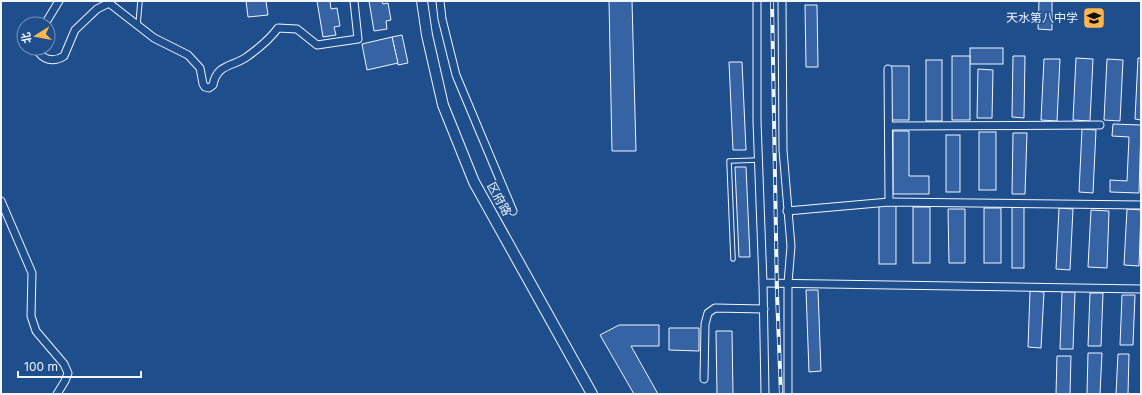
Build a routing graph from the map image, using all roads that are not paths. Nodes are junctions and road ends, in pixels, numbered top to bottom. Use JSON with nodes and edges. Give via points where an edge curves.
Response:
{"nodes":[{"id":1,"x":59,"y":1,"type":"edge"},
{"id":2,"x":140,"y":1,"type":"edge"},
{"id":3,"x":354,"y":1,"type":"edge"},
{"id":4,"x":422,"y":1,"type":"edge"},
{"id":5,"x":440,"y":1,"type":"edge"},
{"id":6,"x":757,"y":1,"type":"edge"},
{"id":7,"x":782,"y":1,"type":"edge"},
{"id":8,"x":50,"y":16,"type":"edge"},
{"id":9,"x":138,"y":25,"type":"junction"},
{"id":10,"x":42,"y":56,"type":"edge"},
{"id":11,"x":888,"y":69,"type":"dead end"},
{"id":12,"x":1100,"y":125,"type":"dead end"},
{"id":13,"x":889,"y":126,"type":"junction"},
{"id":14,"x":759,"y":160,"type":"junction"},
{"id":15,"x":1,"y":201,"type":"edge"},
{"id":16,"x":889,"y":202,"type":"junction"},
{"id":17,"x":1141,"y":205,"type":"edge"},
{"id":18,"x":513,"y":211,"type":"dead end"},
{"id":19,"x":787,"y":211,"type":"junction"},
{"id":20,"x":733,"y":259,"type":"dead end"},
{"id":21,"x":764,"y":283,"type":"junction"},
{"id":22,"x":788,"y":283,"type":"junction"},
{"id":23,"x":1141,"y":289,"type":"edge"},
{"id":24,"x":764,"y":309,"type":"junction"},
{"id":25,"x":704,"y":379,"type":"dead end"},
{"id":26,"x":57,"y":394,"type":"edge"},
{"id":27,"x":592,"y":394,"type":"edge"},
{"id":28,"x":765,"y":394,"type":"edge"},
{"id":29,"x":788,"y":394,"type":"edge"}],
"edges":[{"from":1,"to":8,"type":"street"},
{"from":2,"to":9,"type":"lane"},
{"from":3,"to":9,"type":"street","via":[[358,39],[317,45],[297,29],[278,28],[247,57],[221,68],[209,88],[203,84],[200,68],[188,55],[154,38]]},
{"from":4,"to":27,"type":"main road","name":"区府路","via":[[443,105],[474,182]]},
{"from":5,"to":18,"type":"street","via":[[456,75]]},
{"from":6,"to":14,"type":"street"},
{"from":7,"to":19,"type":"street","via":[[783,150]]},
{"from":9,"to":10,"type":"street","via":[[109,3],[97,9],[75,30],[64,56],[54,61]]},
{"from":11,"to":13,"type":"street"},
{"from":12,"to":13,"type":"street"},
{"from":13,"to":16,"type":"street"},
{"from":14,"to":20,"type":"lane","via":[[729,161]]},
{"from":14,"to":21,"type":"street"},
{"from":15,"to":26,"type":"street","via":[[32,273],[30,316],[36,331],[64,364],[68,373]]},
{"from":16,"to":17,"type":"street"},
{"from":16,"to":19,"type":"street"},
{"from":19,"to":22,"type":"street","via":[[791,246]]},
{"from":21,"to":22,"type":"street"},
{"from":21,"to":24,"type":"street"},
{"from":22,"to":23,"type":"street"},
{"from":22,"to":29,"type":"street"},
{"from":24,"to":25,"type":"street","via":[[715,308],[708,313],[705,324]]},
{"from":24,"to":28,"type":"street"}]}
